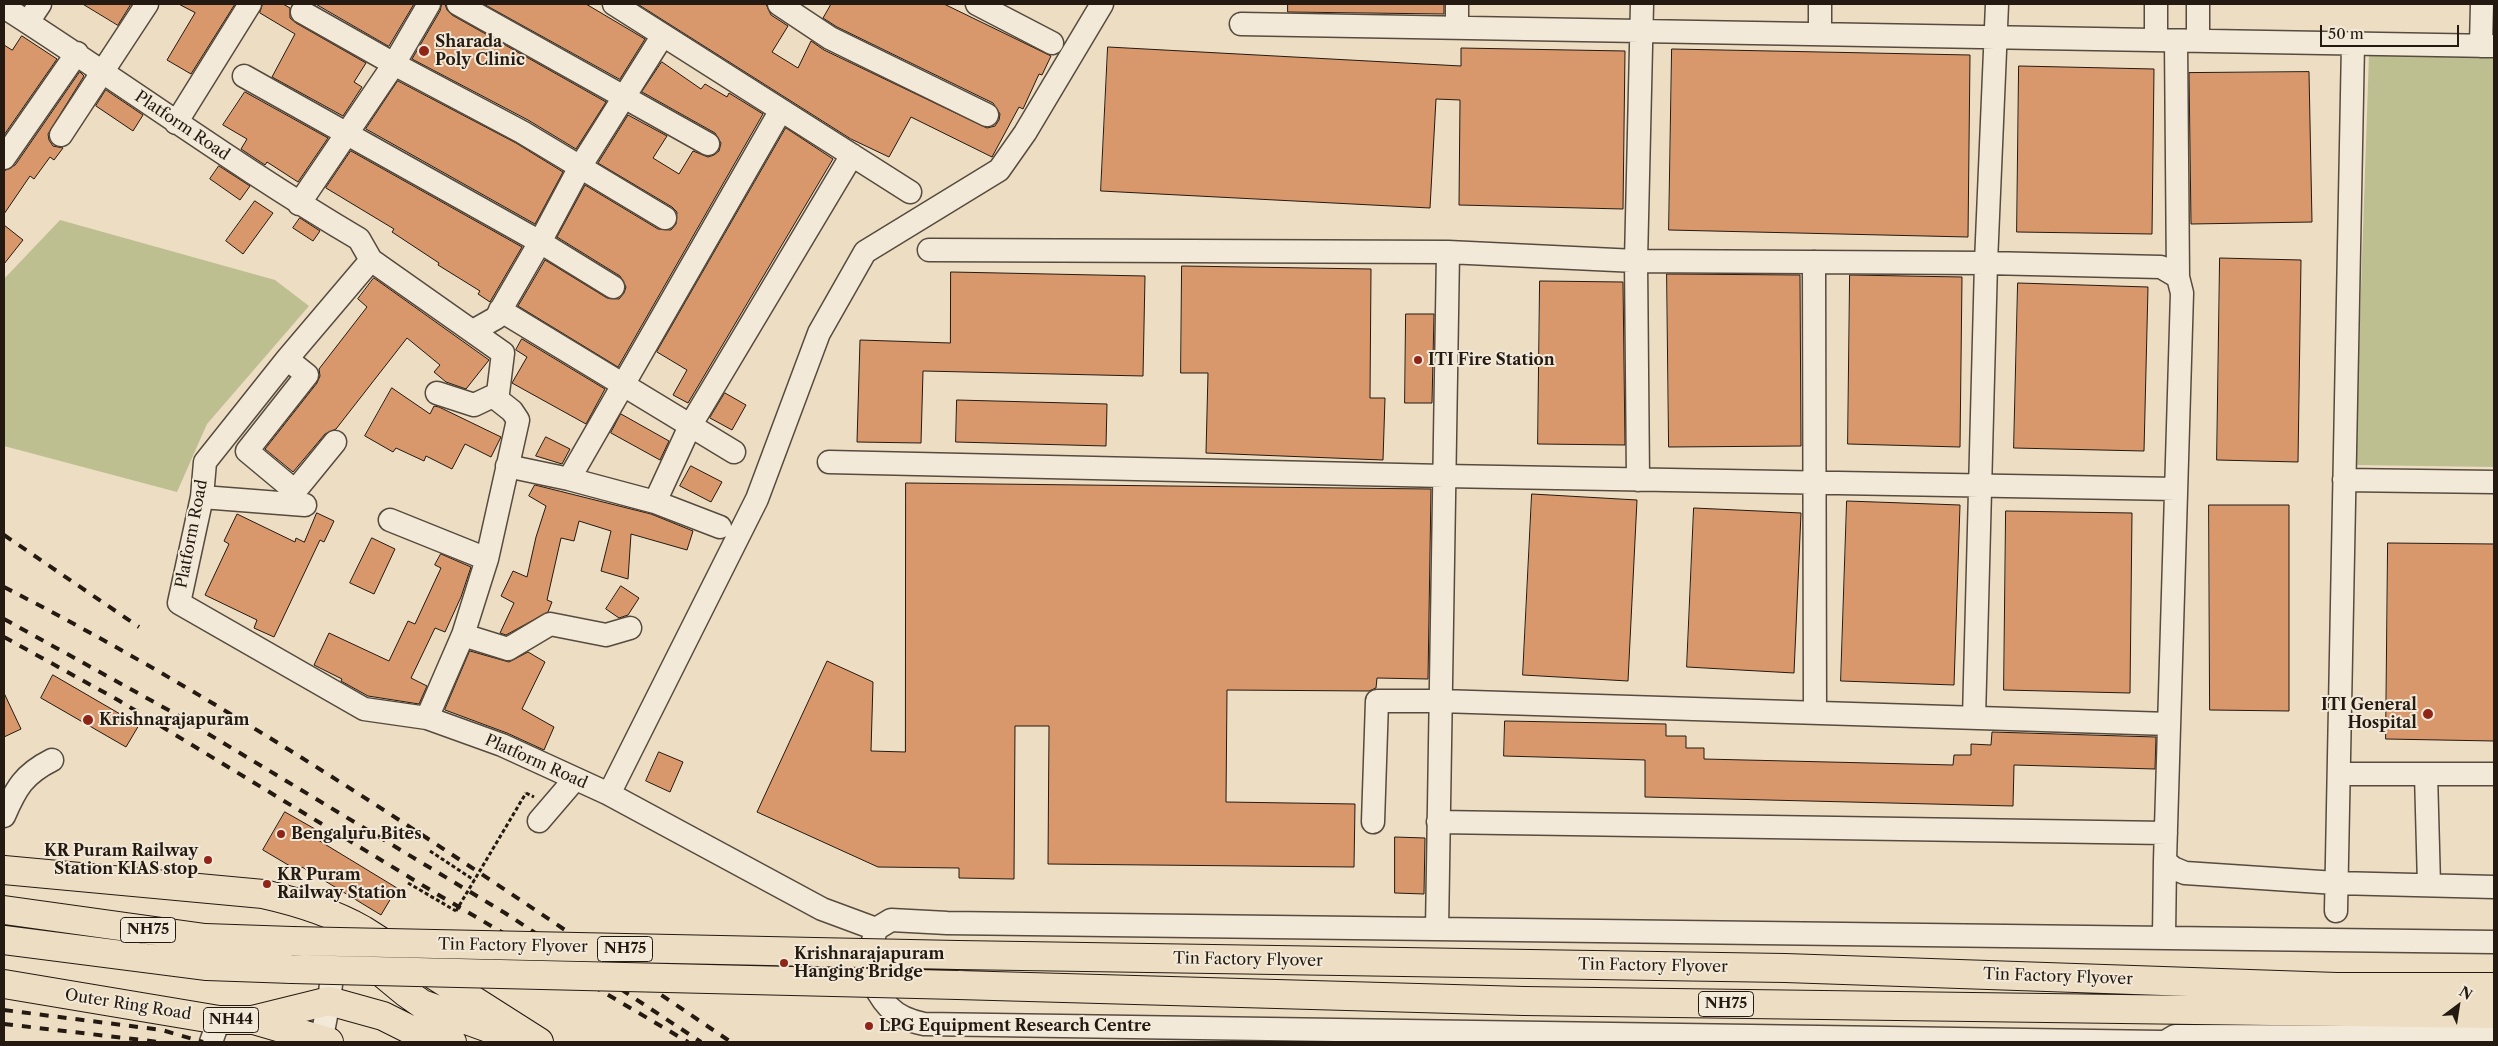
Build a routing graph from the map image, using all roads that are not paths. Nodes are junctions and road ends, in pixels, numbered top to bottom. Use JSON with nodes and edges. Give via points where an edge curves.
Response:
{"nodes":[{"id":1,"x":148,"y":4,"type":"edge"},
{"id":2,"x":250,"y":4,"type":"edge"},
{"id":3,"x":429,"y":4,"type":"edge"},
{"id":4,"x":458,"y":4,"type":"edge"},
{"id":5,"x":614,"y":4,"type":"edge"},
{"id":6,"x":779,"y":4,"type":"edge"},
{"id":7,"x":978,"y":4,"type":"edge"},
{"id":8,"x":1102,"y":4,"type":"edge"},
{"id":9,"x":1457,"y":4,"type":"edge"},
{"id":10,"x":1642,"y":4,"type":"edge"},
{"id":11,"x":1820,"y":4,"type":"edge"},
{"id":12,"x":1997,"y":4,"type":"edge"},
{"id":13,"x":2156,"y":4,"type":"edge"},
{"id":14,"x":2198,"y":4,"type":"edge"},
{"id":15,"x":2482,"y":4,"type":"edge"},
{"id":16,"x":302,"y":12,"type":"dead end"},
{"id":17,"x":17,"y":14,"type":"edge"},
{"id":18,"x":1241,"y":24,"type":"dead end"},
{"id":19,"x":1457,"y":28,"type":"junction"},
{"id":20,"x":1641,"y":31,"type":"junction"},
{"id":21,"x":1820,"y":34,"type":"junction"},
{"id":22,"x":663,"y":35,"type":"junction"},
{"id":23,"x":1996,"y":38,"type":"junction"},
{"id":24,"x":2166,"y":41,"type":"junction"},
{"id":25,"x":2198,"y":41,"type":"junction"},
{"id":26,"x":1052,"y":42,"type":"dead end"},
{"id":27,"x":2353,"y":44,"type":"junction"},
{"id":28,"x":2488,"y":46,"type":"edge"},
{"id":29,"x":77,"y":54,"type":"junction"},
{"id":30,"x":394,"y":64,"type":"junction"},
{"id":31,"x":104,"y":72,"type":"junction"},
{"id":32,"x":244,"y":76,"type":"dead end"},
{"id":33,"x":624,"y":98,"type":"junction"},
{"id":34,"x":781,"y":110,"type":"junction"},
{"id":35,"x":987,"y":115,"type":"dead end"},
{"id":36,"x":176,"y":123,"type":"junction"},
{"id":37,"x":348,"y":132,"type":"junction"},
{"id":38,"x":61,"y":135,"type":"dead end"},
{"id":39,"x":708,"y":144,"type":"dead end"},
{"id":40,"x":852,"y":155,"type":"junction"},
{"id":41,"x":4,"y":158,"type":"edge"},
{"id":42,"x":580,"y":167,"type":"junction"},
{"id":43,"x":910,"y":192,"type":"dead end"},
{"id":44,"x":299,"y":204,"type":"junction"},
{"id":45,"x":665,"y":218,"type":"dead end"},
{"id":46,"x":540,"y":242,"type":"junction"},
{"id":47,"x":930,"y":250,"type":"dead end"},
{"id":48,"x":1448,"y":252,"type":"junction"},
{"id":49,"x":371,"y":260,"type":"junction"},
{"id":50,"x":1636,"y":261,"type":"junction"},
{"id":51,"x":1814,"y":262,"type":"junction"},
{"id":52,"x":1986,"y":262,"type":"junction"},
{"id":53,"x":2178,"y":277,"type":"junction"},
{"id":54,"x":613,"y":287,"type":"dead end"},
{"id":55,"x":500,"y":310,"type":"junction"},
{"id":56,"x":473,"y":331,"type":"junction"},
{"id":57,"x":286,"y":358,"type":"junction"},
{"id":58,"x":624,"y":384,"type":"junction"},
{"id":59,"x":437,"y":394,"type":"dead end"},
{"id":60,"x":493,"y":396,"type":"junction"},
{"id":61,"x":690,"y":426,"type":"junction"},
{"id":62,"x":334,"y":442,"type":"dead end"},
{"id":63,"x":734,"y":452,"type":"dead end"},
{"id":64,"x":829,"y":462,"type":"dead end"},
{"id":65,"x":507,"y":466,"type":"junction"},
{"id":66,"x":1444,"y":476,"type":"junction"},
{"id":67,"x":569,"y":479,"type":"junction"},
{"id":68,"x":1638,"y":480,"type":"junction"},
{"id":69,"x":2344,"y":480,"type":"junction"},
{"id":70,"x":1815,"y":482,"type":"junction"},
{"id":71,"x":2494,"y":482,"type":"edge"},
{"id":72,"x":1980,"y":485,"type":"junction"},
{"id":73,"x":2176,"y":489,"type":"junction"},
{"id":74,"x":202,"y":497,"type":"junction"},
{"id":75,"x":655,"y":502,"type":"junction"},
{"id":76,"x":305,"y":505,"type":"dead end"},
{"id":77,"x":390,"y":520,"type":"dead end"},
{"id":78,"x":720,"y":527,"type":"dead end"},
{"id":79,"x":487,"y":559,"type":"junction"},
{"id":80,"x":630,"y":628,"type":"dead end"},
{"id":81,"x":463,"y":635,"type":"junction"},
{"id":82,"x":1440,"y":701,"type":"junction"},
{"id":83,"x":1815,"y":713,"type":"junction"},
{"id":84,"x":427,"y":718,"type":"junction"},
{"id":85,"x":1974,"y":718,"type":"junction"},
{"id":86,"x":2169,"y":724,"type":"junction"},
{"id":87,"x":52,"y":760,"type":"dead end"},
{"id":88,"x":2338,"y":774,"type":"junction"},
{"id":89,"x":2426,"y":774,"type":"junction"},
{"id":90,"x":2494,"y":774,"type":"edge"},
{"id":91,"x":575,"y":779,"type":"junction"},
{"id":92,"x":10,"y":784,"type":"edge"},
{"id":93,"x":608,"y":794,"type":"junction"},
{"id":94,"x":4,"y":816,"type":"edge"},
{"id":95,"x":539,"y":821,"type":"dead end"},
{"id":96,"x":1373,"y":822,"type":"dead end"},
{"id":97,"x":1438,"y":822,"type":"junction"},
{"id":98,"x":2166,"y":833,"type":"junction"},
{"id":99,"x":2165,"y":861,"type":"junction"},
{"id":100,"x":4,"y":870,"type":"edge"},
{"id":101,"x":2336,"y":882,"type":"junction"},
{"id":102,"x":2429,"y":885,"type":"junction"},
{"id":103,"x":2494,"y":887,"type":"edge"},
{"id":104,"x":4,"y":910,"type":"edge"},
{"id":105,"x":2336,"y":911,"type":"dead end"},
{"id":106,"x":339,"y":916,"type":"junction"},
{"id":107,"x":876,"y":929,"type":"junction"},
{"id":108,"x":1437,"y":929,"type":"junction"},
{"id":109,"x":2164,"y":937,"type":"junction"},
{"id":110,"x":4,"y":940,"type":"edge"},
{"id":111,"x":2494,"y":942,"type":"edge"},
{"id":112,"x":4,"y":984,"type":"edge"},
{"id":113,"x":2494,"y":987,"type":"edge"},
{"id":114,"x":329,"y":1001,"type":"junction"},
{"id":115,"x":2494,"y":1014,"type":"edge"},
{"id":116,"x":252,"y":1020,"type":"junction"},
{"id":117,"x":215,"y":1031,"type":"edge"},
{"id":118,"x":965,"y":1034,"type":"edge"},
{"id":119,"x":2494,"y":1037,"type":"edge"},
{"id":120,"x":2349,"y":1040,"type":"edge"},
{"id":121,"x":324,"y":1041,"type":"edge"},
{"id":122,"x":452,"y":1042,"type":"edge"},
{"id":123,"x":517,"y":1042,"type":"edge"},
{"id":124,"x":539,"y":1042,"type":"edge"},
{"id":125,"x":2163,"y":1042,"type":"edge"}],
"edges":[{"from":1,"to":31,"type":"street"},
{"from":2,"to":36,"type":"street"},
{"from":3,"to":30,"type":"street"},
{"from":4,"to":33,"type":"street"},
{"from":5,"to":22,"type":"street"},
{"from":6,"to":35,"type":"street","via":[[830,38]]},
{"from":7,"to":26,"type":"street"},
{"from":8,"to":93,"type":"street","via":[[1025,133],[999,170],[866,252],[819,332],[757,499]]},
{"from":9,"to":19,"type":"street"},
{"from":10,"to":20,"type":"street"},
{"from":11,"to":21,"type":"street"},
{"from":12,"to":23,"type":"street"},
{"from":13,"to":24,"type":"street"},
{"from":14,"to":25,"type":"street"},
{"from":15,"to":28,"type":"street"},
{"from":16,"to":30,"type":"street"},
{"from":17,"to":29,"type":"street","name":"Platform Road"},
{"from":18,"to":19,"type":"street"},
{"from":19,"to":20,"type":"street"},
{"from":20,"to":21,"type":"street"},
{"from":20,"to":50,"type":"street"},
{"from":21,"to":23,"type":"street"},
{"from":22,"to":33,"type":"street"},
{"from":22,"to":34,"type":"street"},
{"from":23,"to":24,"type":"street"},
{"from":23,"to":52,"type":"street"},
{"from":24,"to":25,"type":"street"},
{"from":24,"to":53,"type":"street"},
{"from":25,"to":27,"type":"street"},
{"from":27,"to":28,"type":"street"},
{"from":27,"to":69,"type":"street"},
{"from":29,"to":31,"type":"street","name":"Platform Road"},
{"from":29,"to":41,"type":"street"},
{"from":30,"to":37,"type":"street"},
{"from":30,"to":42,"type":"street","via":[[522,132]]},
{"from":31,"to":36,"type":"street","name":"Platform Road"},
{"from":31,"to":38,"type":"street"},
{"from":32,"to":37,"type":"street"},
{"from":33,"to":39,"type":"street"},
{"from":33,"to":42,"type":"street"},
{"from":34,"to":40,"type":"street"},
{"from":34,"to":58,"type":"street"},
{"from":36,"to":44,"type":"street","name":"Platform Road"},
{"from":37,"to":44,"type":"street"},
{"from":37,"to":46,"type":"street"},
{"from":40,"to":43,"type":"street"},
{"from":40,"to":61,"type":"street"},
{"from":42,"to":45,"type":"street"},
{"from":42,"to":46,"type":"street"},
{"from":44,"to":49,"type":"street","name":"Platform Road","via":[[359,239]]},
{"from":46,"to":54,"type":"street"},
{"from":46,"to":55,"type":"street"},
{"from":47,"to":48,"type":"street"},
{"from":48,"to":50,"type":"street"},
{"from":48,"to":66,"type":"street"},
{"from":49,"to":56,"type":"street"},
{"from":49,"to":57,"type":"street","name":"Platform Road"},
{"from":50,"to":51,"type":"street"},
{"from":50,"to":68,"type":"street"},
{"from":51,"to":52,"type":"street"},
{"from":51,"to":70,"type":"street"},
{"from":52,"to":53,"type":"street","via":[[2161,267]]},
{"from":52,"to":72,"type":"street"},
{"from":53,"to":73,"type":"street","via":[[2182,293]]},
{"from":55,"to":56,"type":"street","via":[[496,318]]},
{"from":55,"to":58,"type":"street"},
{"from":56,"to":60,"type":"street","via":[[504,353],[498,393]]},
{"from":57,"to":62,"type":"street","via":[[307,375],[247,451],[295,491]]},
{"from":57,"to":74,"type":"street","name":"Platform Road","via":[[205,462]]},
{"from":58,"to":61,"type":"street"},
{"from":58,"to":67,"type":"street"},
{"from":59,"to":60,"type":"street","via":[[474,405]]},
{"from":60,"to":65,"type":"street","via":[[518,420]]},
{"from":61,"to":63,"type":"street"},
{"from":61,"to":75,"type":"street"},
{"from":64,"to":66,"type":"street"},
{"from":65,"to":67,"type":"street"},
{"from":65,"to":79,"type":"street"},
{"from":66,"to":68,"type":"street"},
{"from":66,"to":82,"type":"street"},
{"from":67,"to":75,"type":"street"},
{"from":68,"to":70,"type":"street"},
{"from":69,"to":71,"type":"street"},
{"from":69,"to":88,"type":"street"},
{"from":70,"to":72,"type":"street"},
{"from":70,"to":83,"type":"street"},
{"from":72,"to":73,"type":"street"},
{"from":72,"to":85,"type":"street"},
{"from":73,"to":86,"type":"street"},
{"from":74,"to":76,"type":"street"},
{"from":74,"to":84,"type":"street","name":"Platform Road","via":[[179,603],[364,709]]},
{"from":75,"to":78,"type":"street"},
{"from":77,"to":79,"type":"street"},
{"from":79,"to":81,"type":"street"},
{"from":80,"to":81,"type":"street","via":[[606,634],[550,624],[508,649]]},
{"from":81,"to":84,"type":"street"},
{"from":82,"to":83,"type":"street"},
{"from":82,"to":96,"type":"street","via":[[1377,701]]},
{"from":82,"to":97,"type":"street"},
{"from":83,"to":85,"type":"street"},
{"from":84,"to":91,"type":"street","name":"Platform Road","via":[[502,745]]},
{"from":85,"to":86,"type":"street"},
{"from":86,"to":98,"type":"street"},
{"from":87,"to":92,"type":"street"},
{"from":88,"to":89,"type":"street"},
{"from":88,"to":101,"type":"street"},
{"from":89,"to":90,"type":"street"},
{"from":89,"to":102,"type":"street"},
{"from":91,"to":93,"type":"street","name":"Platform Road"},
{"from":91,"to":95,"type":"street"},
{"from":92,"to":94,"type":"street"},
{"from":93,"to":107,"type":"street","name":"Platform Road","via":[[822,909]]},
{"from":97,"to":98,"type":"street"},
{"from":97,"to":108,"type":"street"},
{"from":98,"to":99,"type":"street"},
{"from":99,"to":101,"type":"street","via":[[2185,874]]},
{"from":99,"to":109,"type":"street"},
{"from":100,"to":106,"type":"highway","via":[[263,894],[305,903]]},
{"from":101,"to":102,"type":"street"},
{"from":101,"to":105,"type":"street"},
{"from":102,"to":103,"type":"street"},
{"from":104,"to":113,"type":"highway","name":"Tin Factory Flyover","number":"NH75","bridge":true,"via":[[205,938],[292,941],[1775,968],[2337,987]]},
{"from":106,"to":114,"type":"street"},
{"from":106,"to":123,"type":"highway","via":[[358,952],[405,992],[422,1004],[504,1034]]},
{"from":106,"to":124,"type":"highway"},
{"from":107,"to":108,"type":"street","via":[[891,920]]},
{"from":107,"to":118,"type":"street","via":[[866,969],[883,1003],[913,1022]]},
{"from":108,"to":109,"type":"street"},
{"from":109,"to":111,"type":"street"},
{"from":110,"to":115,"type":"highway","name":"Tin Factory Flyover","number":"NH75","bridge":true,"via":[[207,966],[1524,1001]]},
{"from":112,"to":117,"type":"highway","name":"Outer Ring Road","number":"NH44"},
{"from":114,"to":116,"type":"highway","name":"Outer Ring Road","number":"NH44"},
{"from":114,"to":121,"type":"street"},
{"from":114,"to":122,"type":"highway","name":"Outer Ring Road","number":"NH44","via":[[383,1016],[407,1028]]},
{"from":116,"to":117,"type":"highway","name":"Outer Ring Road","number":"NH44"},
{"from":116,"to":121,"type":"highway","name":"Outer Ring Road"},
{"from":118,"to":125,"type":"street","via":[[1207,1027]]},
{"from":119,"to":120,"type":"street"},
{"from":120,"to":125,"type":"street","via":[[2176,1036]]}]}
